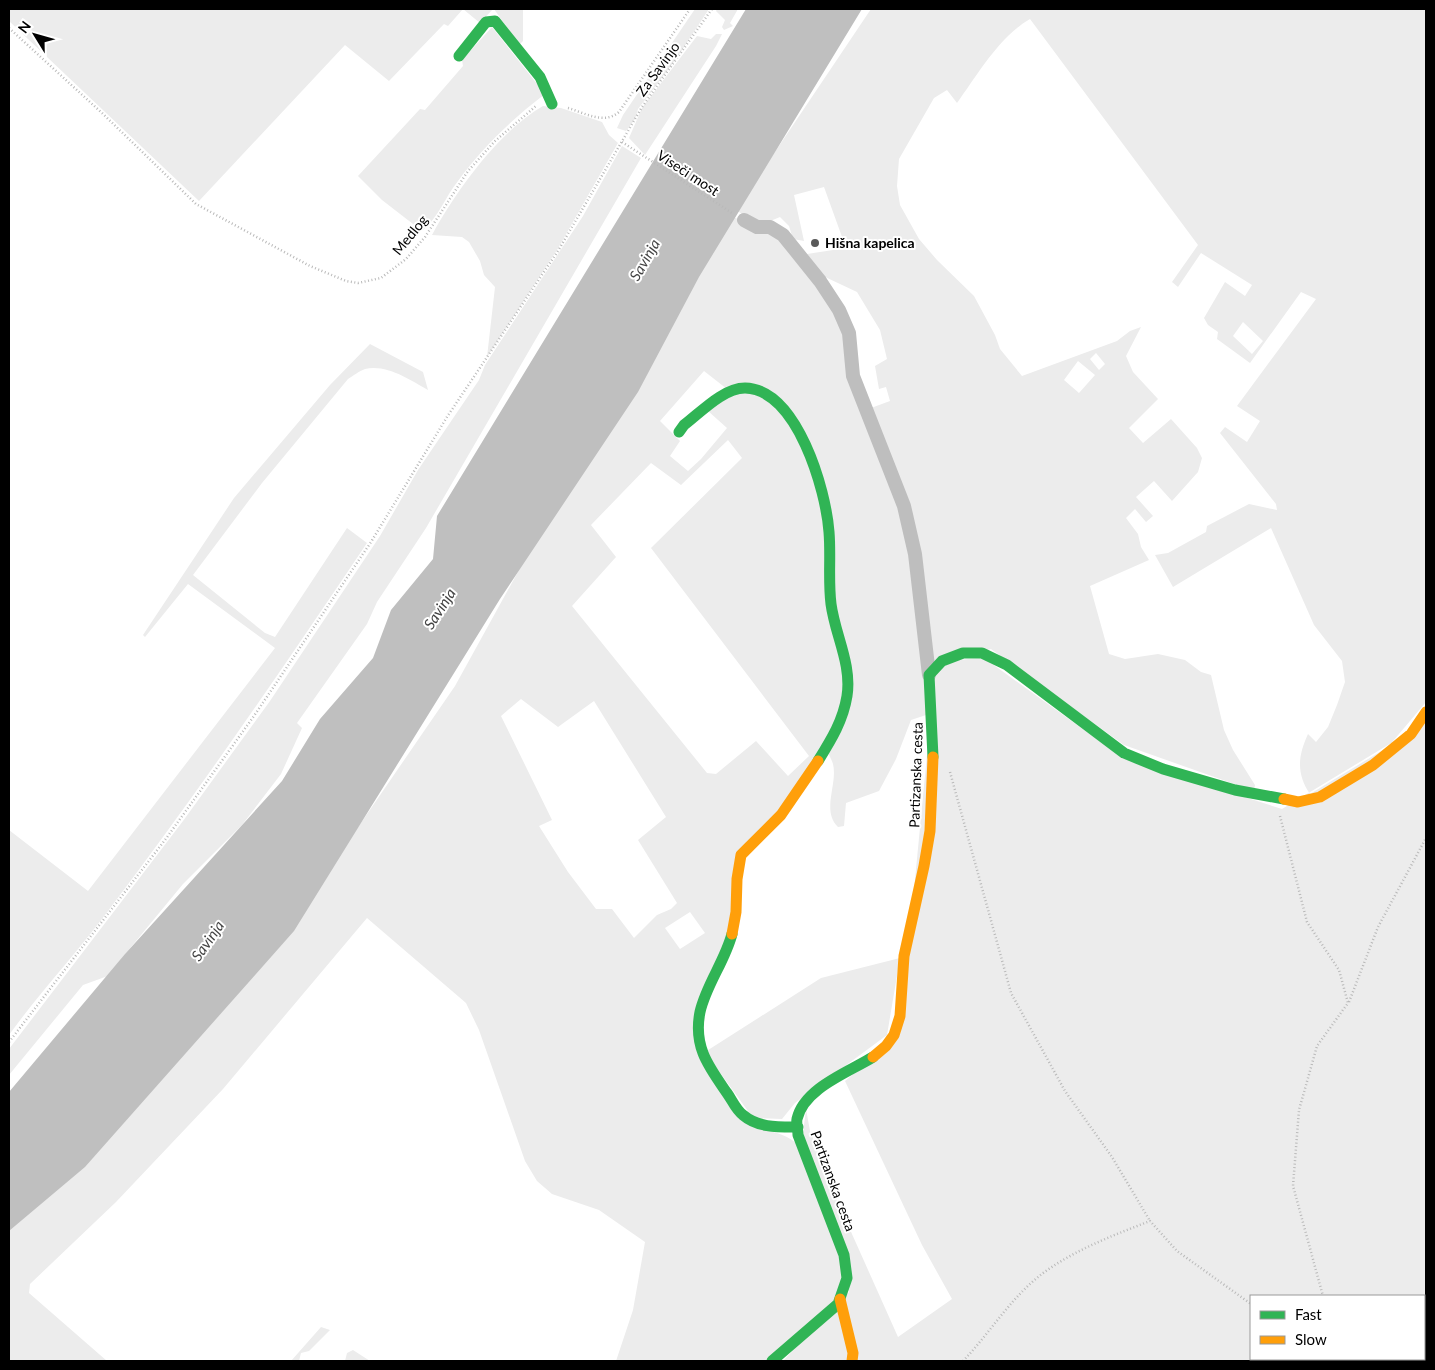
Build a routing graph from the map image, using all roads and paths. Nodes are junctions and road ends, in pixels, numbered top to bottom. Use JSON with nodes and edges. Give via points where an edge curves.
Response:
{"nodes":[{"id":1,"x":690,"y":9,"type":"edge"},
{"id":2,"x":712,"y":9,"type":"edge"},
{"id":3,"x":9,"y":28,"type":"edge"},
{"id":4,"x":459,"y":56,"type":"dead end"},
{"id":5,"x":552,"y":104,"type":"junction"},
{"id":6,"x":622,"y":142,"type":"junction"},
{"id":7,"x":744,"y":220,"type":"joint"},
{"id":8,"x":679,"y":432,"type":"dead end"},
{"id":9,"x":929,"y":675,"type":"junction"},
{"id":10,"x":1426,"y":712,"type":"edge"},
{"id":11,"x":949,"y":768,"type":"dead end"},
{"id":12,"x":1277,"y":800,"type":"junction"},
{"id":13,"x":1426,"y":838,"type":"edge"},
{"id":14,"x":1348,"y":1003,"type":"junction"},
{"id":15,"x":9,"y":1042,"type":"edge"},
{"id":16,"x":798,"y":1127,"type":"junction"},
{"id":17,"x":1150,"y":1221,"type":"junction"},
{"id":18,"x":1323,"y":1295,"type":"edge"},
{"id":19,"x":840,"y":1298,"type":"junction"},
{"id":20,"x":1250,"y":1303,"type":"edge"},
{"id":21,"x":772,"y":1361,"type":"edge"},
{"id":22,"x":852,"y":1361,"type":"edge"},
{"id":23,"x":963,"y":1361,"type":"edge"}],
"edges":[{"from":1,"to":5,"type":"path","via":[[614,116],[600,118]]},
{"from":2,"to":6,"type":"path","name":"Za Savinjo","via":[[642,107]]},
{"from":3,"to":5,"type":"path","name":"Medlog","via":[[196,204],[310,266],[346,281],[372,281],[394,270],[417,246],[468,171],[489,147],[535,107]]},
{"from":4,"to":5,"type":"street","via":[[486,22],[495,21],[540,77]]},
{"from":6,"to":7,"type":"path","name":"Viseči most"},
{"from":6,"to":15,"type":"path","name":"Za Savinjo","via":[[558,251],[442,425],[371,542],[254,716],[110,913]]},
{"from":7,"to":9,"type":"street","via":[[783,234],[820,281],[849,333],[853,376],[904,506],[915,554]]},
{"from":8,"to":16,"type":"street","via":[[726,393],[744,388],[765,393],[786,413],[803,439],[818,477],[829,530],[831,602],[835,629],[848,667],[847,696],[837,732],[780,815],[741,855],[731,937],[706,993],[698,1036],[705,1062],[742,1115],[774,1127]]},
{"from":9,"to":12,"type":"street","via":[[942,661],[963,653],[982,653],[1007,665],[1124,753],[1163,769]]},
{"from":9,"to":16,"type":"street","name":"Partizanska cesta","via":[[933,780],[928,843],[904,956],[900,1016],[894,1036],[880,1051],[802,1105],[797,1117]]},
{"from":10,"to":12,"type":"street","via":[[1411,734],[1373,765],[1320,797],[1298,802]]},
{"from":11,"to":17,"type":"path","via":[[1010,993],[1065,1091],[1112,1157]]},
{"from":12,"to":14,"type":"path","via":[[1307,922],[1339,970]]},
{"from":13,"to":14,"type":"path","via":[[1378,927]]},
{"from":14,"to":18,"type":"path","via":[[1317,1046],[1299,1110],[1293,1186]]},
{"from":16,"to":19,"type":"street","name":"Partizanska cesta","via":[[798,1135],[844,1254],[847,1278]]},
{"from":17,"to":20,"type":"path","via":[[1177,1251]]},
{"from":17,"to":23,"type":"path","via":[[1106,1238],[1046,1271],[1000,1316]]},
{"from":19,"to":21,"type":"street","name":"Partizanska cesta","via":[[826,1316]]},
{"from":19,"to":22,"type":"street"}]}
